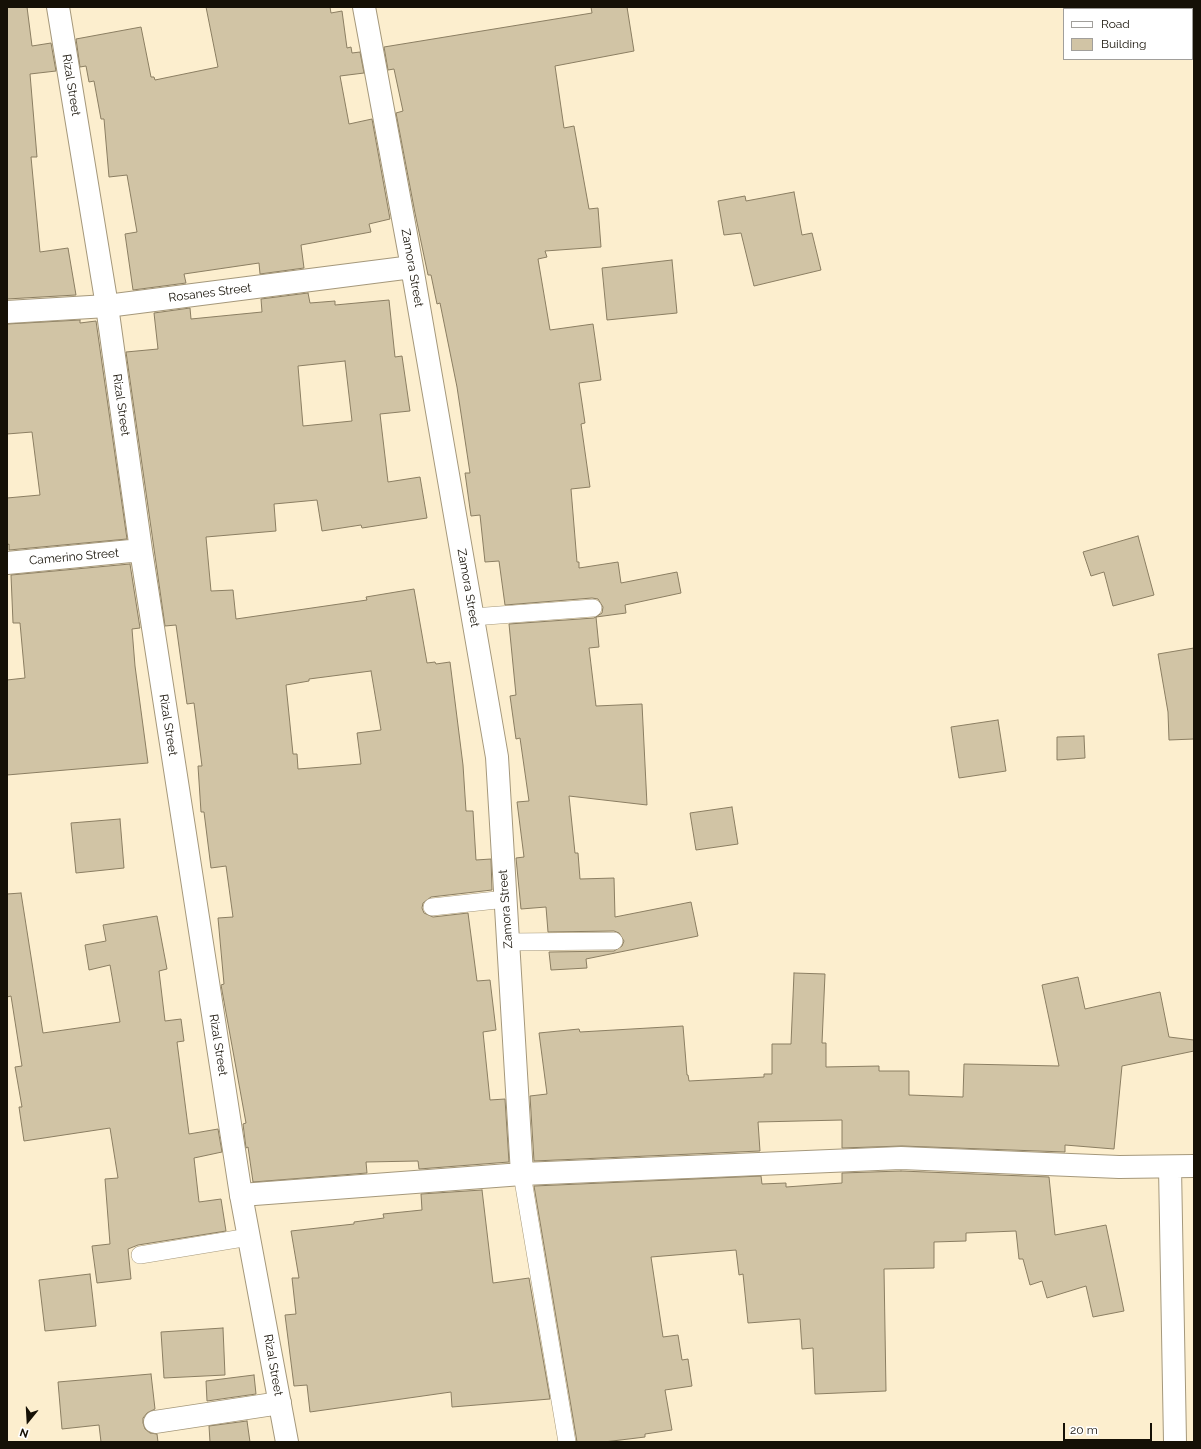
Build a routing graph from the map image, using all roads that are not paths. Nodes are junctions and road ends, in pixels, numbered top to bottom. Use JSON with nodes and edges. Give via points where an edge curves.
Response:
{"nodes":[{"id":1,"x":58,"y":7,"type":"edge"},
{"id":2,"x":364,"y":7,"type":"edge"},
{"id":3,"x":412,"y":267,"type":"junction"},
{"id":4,"x":107,"y":306,"type":"junction"},
{"id":5,"x":7,"y":312,"type":"edge"},
{"id":6,"x":141,"y":550,"type":"junction"},
{"id":7,"x":7,"y":563,"type":"edge"},
{"id":8,"x":593,"y":608,"type":"dead end"},
{"id":9,"x":473,"y":617,"type":"junction"},
{"id":10,"x":506,"y":899,"type":"junction"},
{"id":11,"x":432,"y":908,"type":"dead end"},
{"id":12,"x":614,"y":941,"type":"dead end"},
{"id":13,"x":508,"y":942,"type":"junction"},
{"id":14,"x":1194,"y":1166,"type":"edge"},
{"id":15,"x":1170,"y":1167,"type":"junction"},
{"id":16,"x":522,"y":1174,"type":"junction"},
{"id":17,"x":241,"y":1195,"type":"junction"},
{"id":18,"x":249,"y":1237,"type":"junction"},
{"id":19,"x":140,"y":1255,"type":"dead end"},
{"id":20,"x":280,"y":1404,"type":"junction"},
{"id":21,"x":155,"y":1422,"type":"dead end"},
{"id":22,"x":287,"y":1442,"type":"edge"},
{"id":23,"x":567,"y":1442,"type":"edge"},
{"id":24,"x":1175,"y":1442,"type":"edge"}],
"edges":[{"from":1,"to":4,"type":"street","name":"Rizal Street"},
{"from":2,"to":3,"type":"street","name":"Zamora Street"},
{"from":3,"to":4,"type":"street","name":"Rosanes Street"},
{"from":3,"to":9,"type":"street","name":"Zamora Street"},
{"from":4,"to":5,"type":"street","name":"Rosanes Street"},
{"from":4,"to":6,"type":"street","name":"Rizal Street"},
{"from":6,"to":7,"type":"street","name":"Camerino Street"},
{"from":6,"to":17,"type":"street","name":"Rizal Street"},
{"from":8,"to":9,"type":"lane"},
{"from":9,"to":10,"type":"street","name":"Zamora Street","via":[[497,758]]},
{"from":10,"to":11,"type":"lane"},
{"from":10,"to":13,"type":"street","name":"Zamora Street"},
{"from":12,"to":13,"type":"lane"},
{"from":13,"to":16,"type":"street","name":"Zamora Street"},
{"from":14,"to":15,"type":"street"},
{"from":15,"to":16,"type":"street","via":[[901,1158]]},
{"from":15,"to":24,"type":"street"},
{"from":16,"to":17,"type":"street"},
{"from":16,"to":23,"type":"lane"},
{"from":17,"to":18,"type":"street","name":"Rizal Street"},
{"from":18,"to":19,"type":"lane"},
{"from":18,"to":20,"type":"street","name":"Rizal Street"},
{"from":20,"to":21,"type":"street"},
{"from":20,"to":22,"type":"street","name":"Rizal Street"}]}
